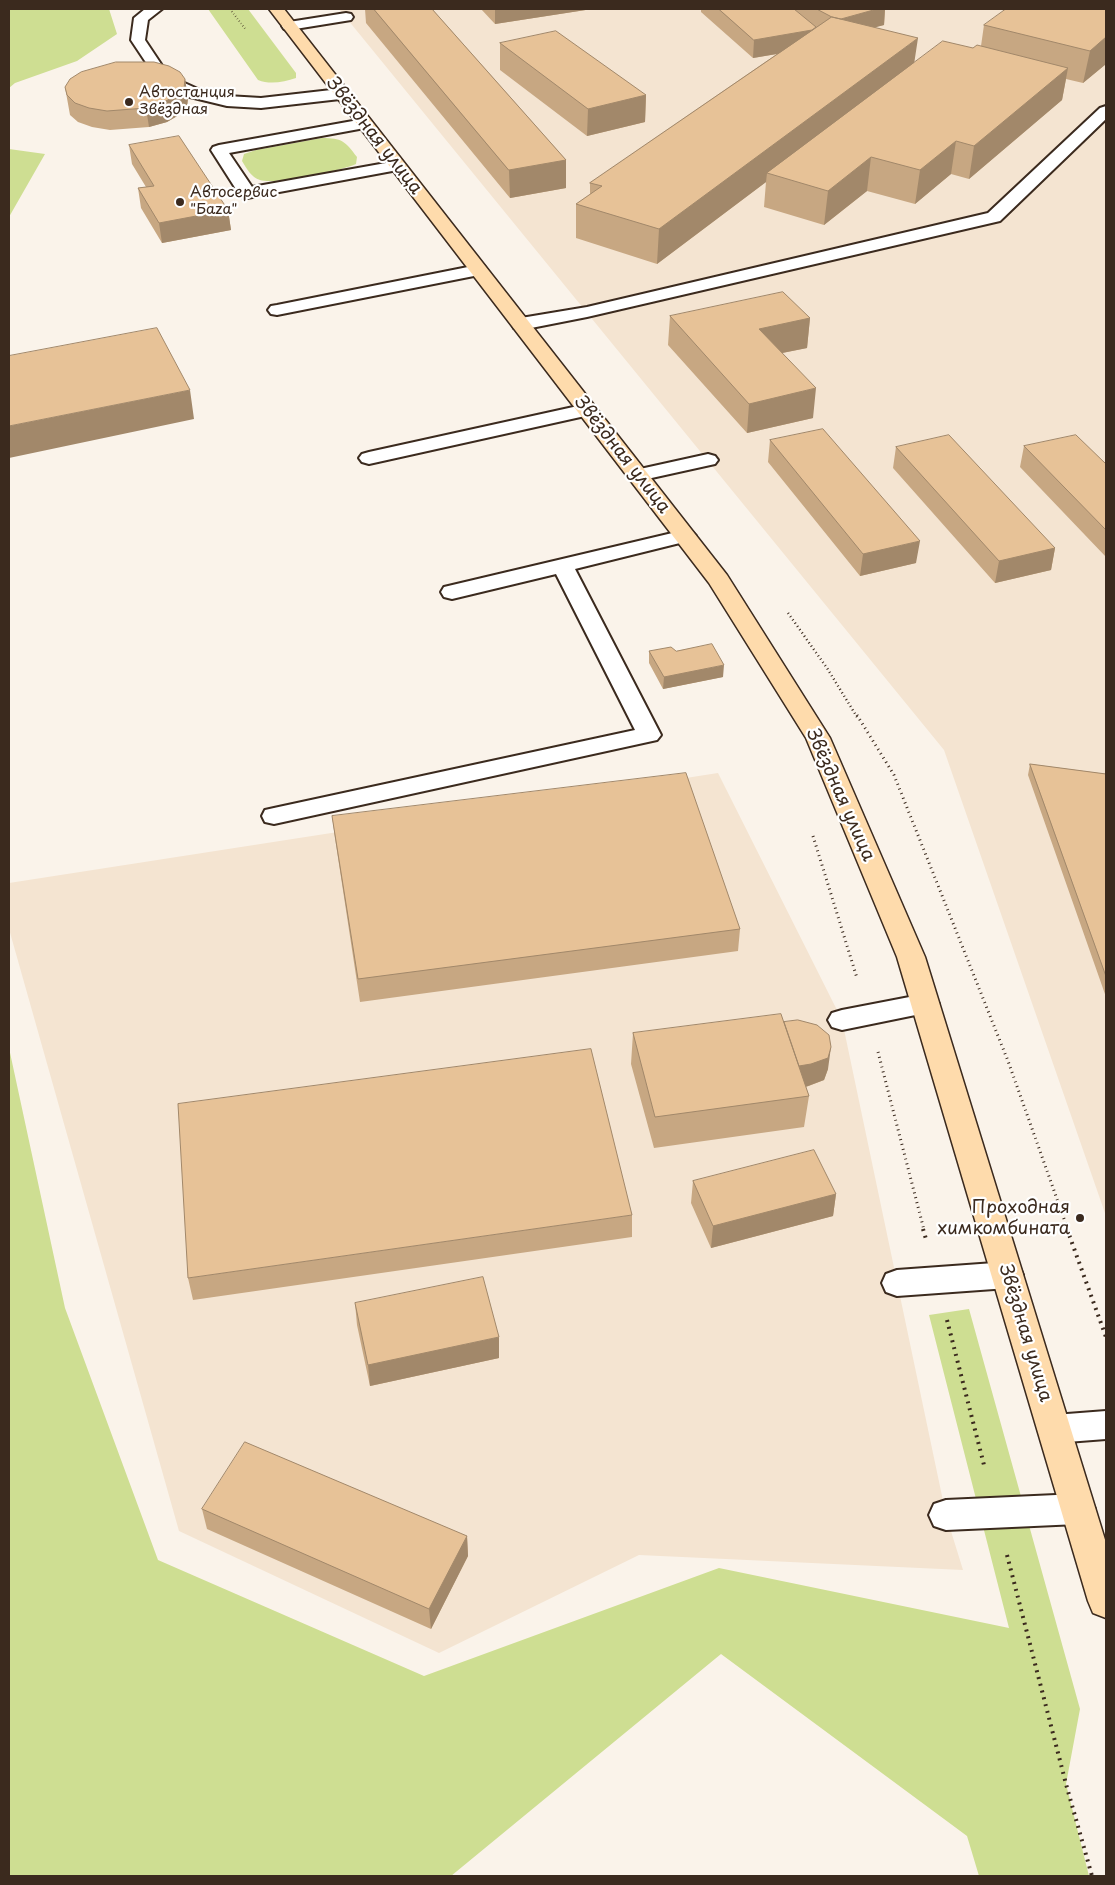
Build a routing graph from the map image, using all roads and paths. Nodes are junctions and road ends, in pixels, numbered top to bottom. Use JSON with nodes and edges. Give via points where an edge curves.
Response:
{"nodes":[{"id":1,"x":155,"y":9,"type":"edge"},
{"id":2,"x":276,"y":9,"type":"edge"},
{"id":3,"x":346,"y":17,"type":"dead end"},
{"id":4,"x":289,"y":26,"type":"junction"},
{"id":5,"x":340,"y":94,"type":"junction"},
{"id":6,"x":1106,"y":110,"type":"edge"},
{"id":7,"x":364,"y":124,"type":"junction"},
{"id":8,"x":397,"y":166,"type":"junction"},
{"id":9,"x":478,"y":270,"type":"junction"},
{"id":10,"x":277,"y":310,"type":"dead end"},
{"id":11,"x":520,"y":324,"type":"junction"},
{"id":12,"x":588,"y":410,"type":"junction"},
{"id":13,"x":369,"y":458,"type":"dead end"},
{"id":14,"x":708,"y":460,"type":"dead end"},
{"id":15,"x":638,"y":475,"type":"junction"},
{"id":16,"x":685,"y":536,"type":"junction"},
{"id":17,"x":564,"y":566,"type":"junction"},
{"id":18,"x":452,"y":592,"type":"dead end"},
{"id":19,"x":274,"y":816,"type":"dead end"},
{"id":20,"x":813,"y":835,"type":"dead end"},
{"id":21,"x":925,"y":1004,"type":"junction"},
{"id":22,"x":868,"y":1015,"type":"junction"},
{"id":23,"x":842,"y":1020,"type":"dead end"},
{"id":24,"x":1008,"y":1275,"type":"junction"},
{"id":25,"x":936,"y":1280,"type":"junction"},
{"id":26,"x":897,"y":1284,"type":"dead end"},
{"id":27,"x":1106,"y":1425,"type":"edge"},
{"id":28,"x":1054,"y":1429,"type":"junction"},
{"id":29,"x":1078,"y":1509,"type":"junction"},
{"id":30,"x":996,"y":1513,"type":"junction"},
{"id":31,"x":946,"y":1515,"type":"dead end"},
{"id":32,"x":1106,"y":1601,"type":"edge"},
{"id":33,"x":1092,"y":1876,"type":"edge"}],
"edges":[{"from":1,"to":5,"type":"lane","via":[[140,18],[138,40],[164,79],[195,94],[227,101],[261,103]]},
{"from":2,"to":4,"type":"main road","name":"Звёздная улица"},
{"from":3,"to":4,"type":"lane"},
{"from":4,"to":5,"type":"main road","name":"Звёздная улица"},
{"from":5,"to":7,"type":"main road","name":"Звёздная улица"},
{"from":6,"to":11,"type":"lane","via":[[994,217],[587,312]]},
{"from":7,"to":8,"type":"main road","name":"Звёздная улица"},
{"from":7,"to":8,"type":"lane","via":[[219,150],[246,193]]},
{"from":8,"to":9,"type":"main road","name":"Звёздная улица"},
{"from":9,"to":10,"type":"lane"},
{"from":9,"to":11,"type":"main road","name":"Звёздная улица"},
{"from":11,"to":12,"type":"main road","name":"Звёздная улица"},
{"from":12,"to":13,"type":"lane"},
{"from":12,"to":15,"type":"main road","name":"Звёздная улица"},
{"from":14,"to":15,"type":"lane"},
{"from":15,"to":16,"type":"main road","name":"Звёздная улица"},
{"from":16,"to":17,"type":"lane"},
{"from":16,"to":21,"type":"main road","name":"Звёздная улица","via":[[719,580],[818,738],[910,957]]},
{"from":17,"to":18,"type":"lane"},
{"from":17,"to":19,"type":"lane","via":[[649,735]]},
{"from":20,"to":22,"type":"path"},
{"from":21,"to":22,"type":"lane"},
{"from":21,"to":24,"type":"main road","name":"Звёздная улица"},
{"from":22,"to":23,"type":"lane"},
{"from":22,"to":25,"type":"path"},
{"from":24,"to":25,"type":"lane"},
{"from":24,"to":28,"type":"main road","name":"Звёздная улица"},
{"from":25,"to":26,"type":"lane"},
{"from":25,"to":30,"type":"path"},
{"from":27,"to":28,"type":"lane"},
{"from":28,"to":29,"type":"main road","name":"Звёздная улица"},
{"from":29,"to":30,"type":"lane"},
{"from":29,"to":32,"type":"main road","name":"Звёздная улица"},
{"from":30,"to":31,"type":"lane"},
{"from":30,"to":33,"type":"path"}]}
